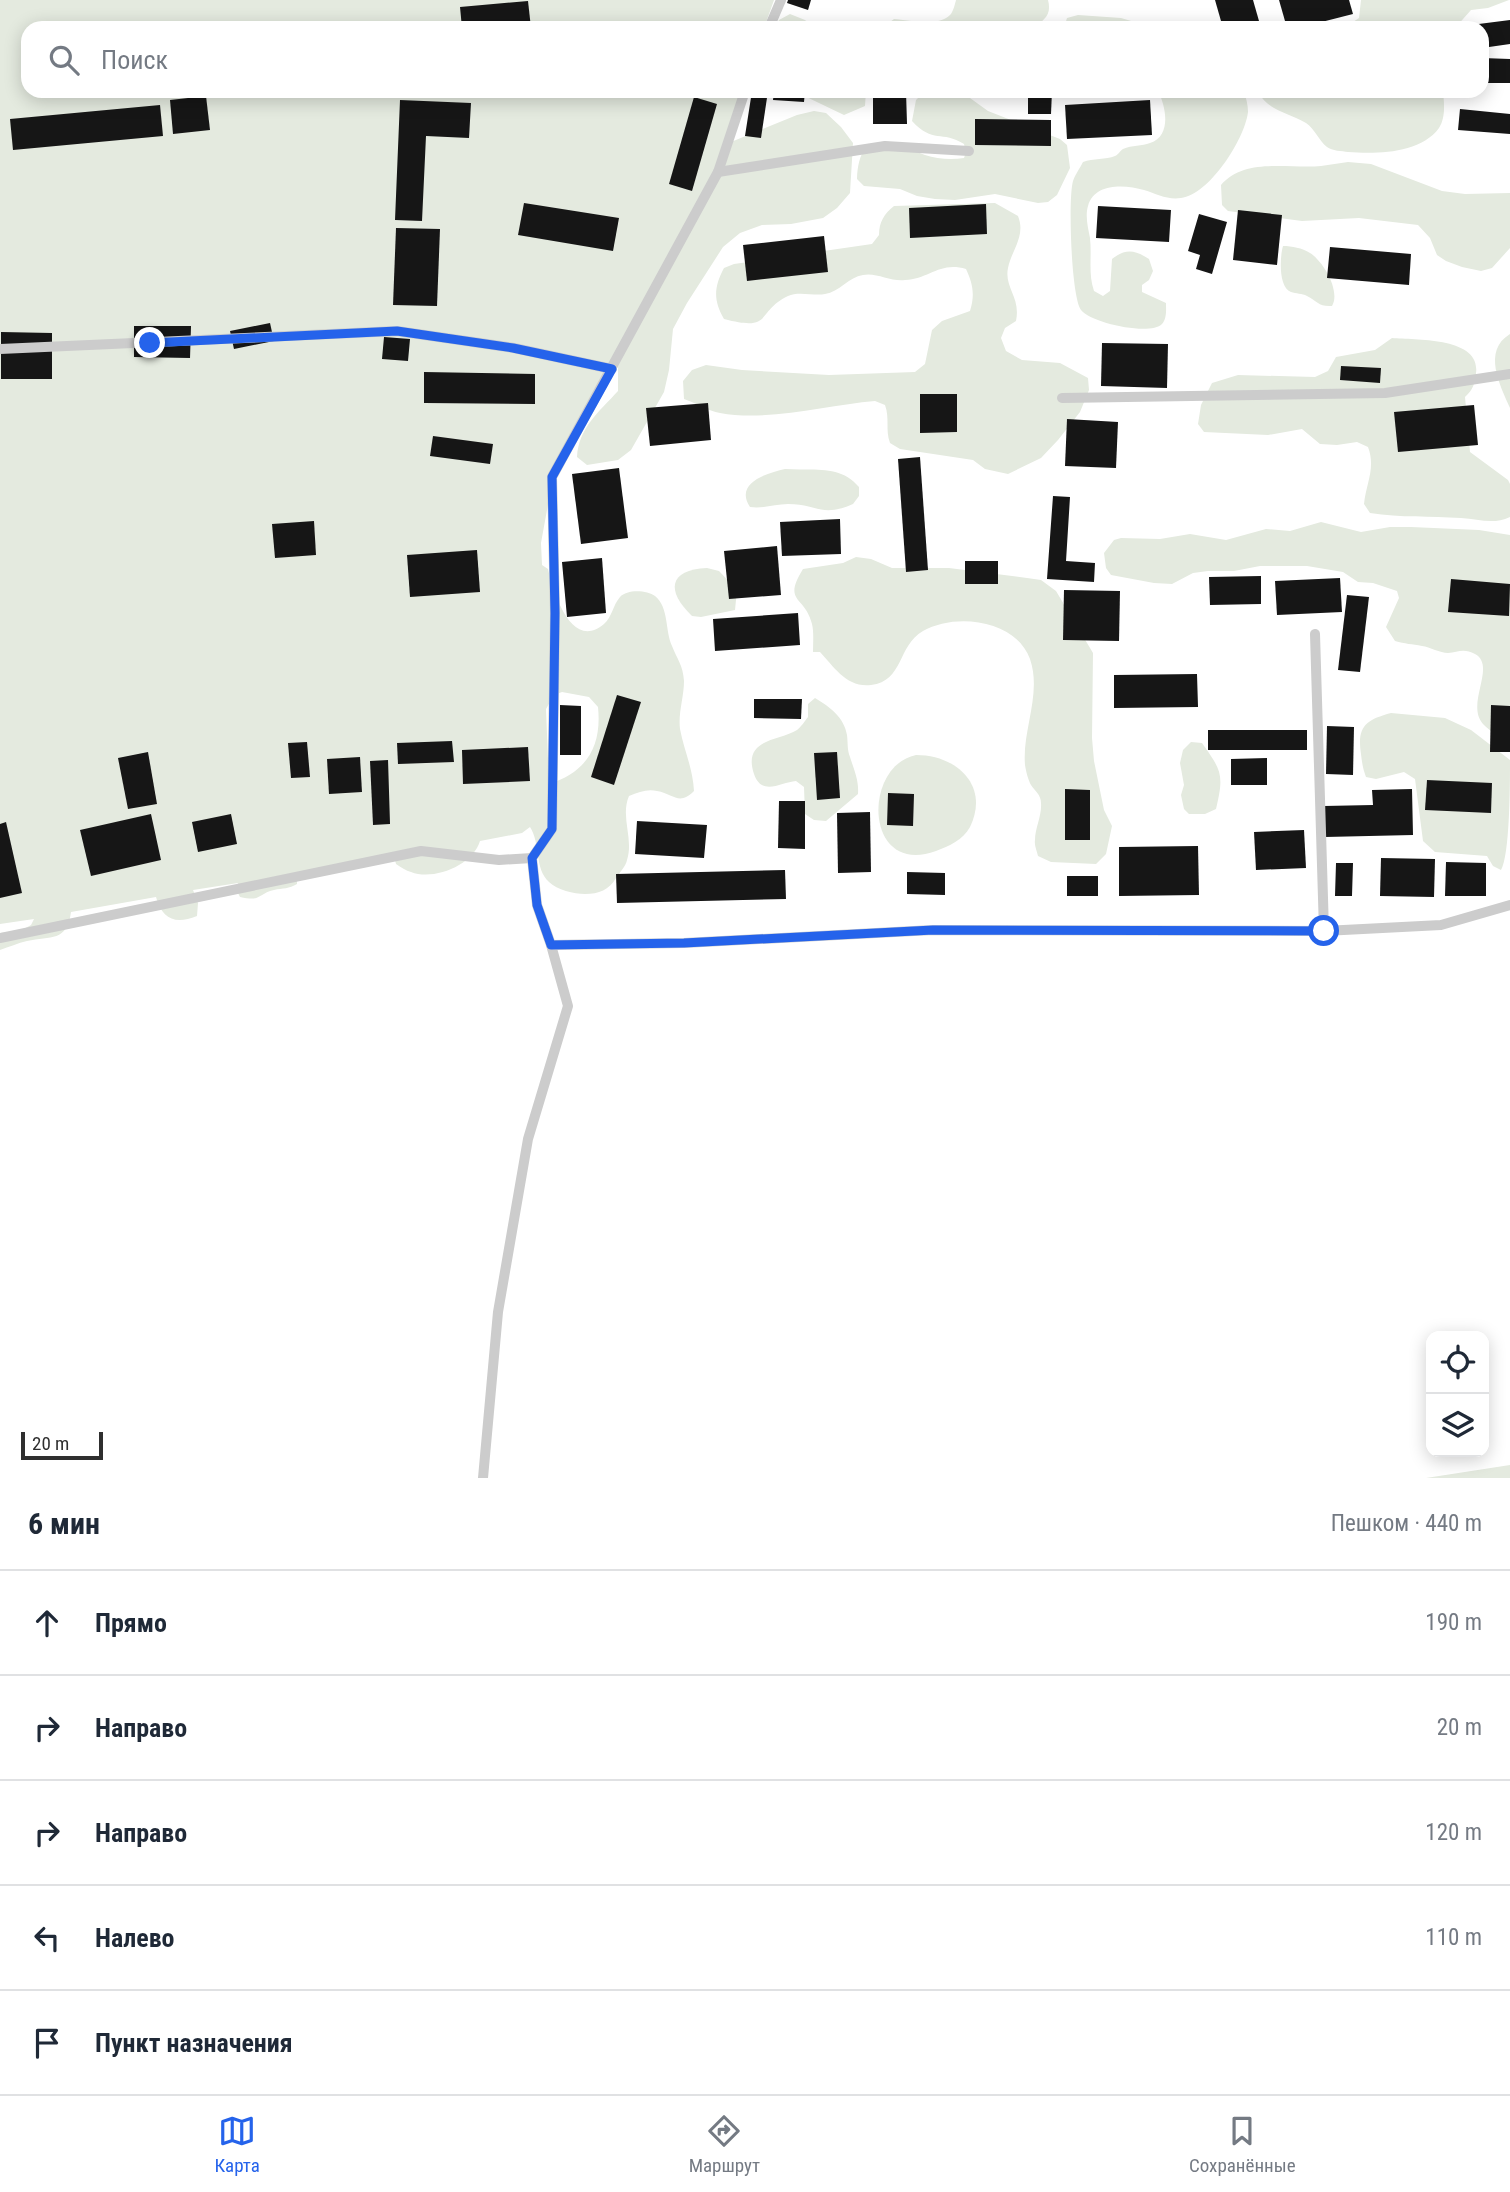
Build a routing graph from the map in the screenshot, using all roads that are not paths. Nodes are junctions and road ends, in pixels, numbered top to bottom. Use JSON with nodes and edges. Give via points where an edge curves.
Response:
{"nodes":[{"id":1,"x":781,"y":0,"type":"edge"},
{"id":2,"x":772,"y":21,"type":"edge"},
{"id":3,"x":743,"y":98,"type":"edge"},
{"id":4,"x":969,"y":151,"type":"dead end"},
{"id":5,"x":718,"y":172,"type":"junction"},
{"id":6,"x":0,"y":349,"type":"edge"},
{"id":7,"x":612,"y":369,"type":"junction"},
{"id":8,"x":1510,"y":374,"type":"edge"},
{"id":9,"x":1062,"y":398,"type":"dead end"},
{"id":10,"x":1315,"y":634,"type":"dead end"},
{"id":11,"x":532,"y":858,"type":"junction"},
{"id":12,"x":1510,"y":905,"type":"edge"},
{"id":13,"x":1324,"y":931,"type":"junction"},
{"id":14,"x":0,"y":938,"type":"edge"},
{"id":15,"x":551,"y":945,"type":"junction"},
{"id":16,"x":483,"y":1478,"type":"edge"}],
"edges":[{"from":1,"to":2,"type":"lane"},
{"from":3,"to":5,"type":"lane"},
{"from":4,"to":5,"type":"lane","via":[[885,146]]},
{"from":5,"to":7,"type":"lane"},
{"from":6,"to":7,"type":"lane","via":[[397,331]]},
{"from":7,"to":11,"type":"lane","via":[[552,477],[552,829]]},
{"from":8,"to":9,"type":"lane","via":[[1385,393]]},
{"from":10,"to":13,"type":"lane"},
{"from":11,"to":14,"type":"lane","via":[[499,860],[421,851]]},
{"from":11,"to":15,"type":"lane","via":[[537,905]]},
{"from":12,"to":13,"type":"lane","via":[[1441,925]]},
{"from":13,"to":15,"type":"lane","via":[[933,930]]},
{"from":15,"to":16,"type":"lane","via":[[568,1006],[527,1139],[498,1312]]}]}
